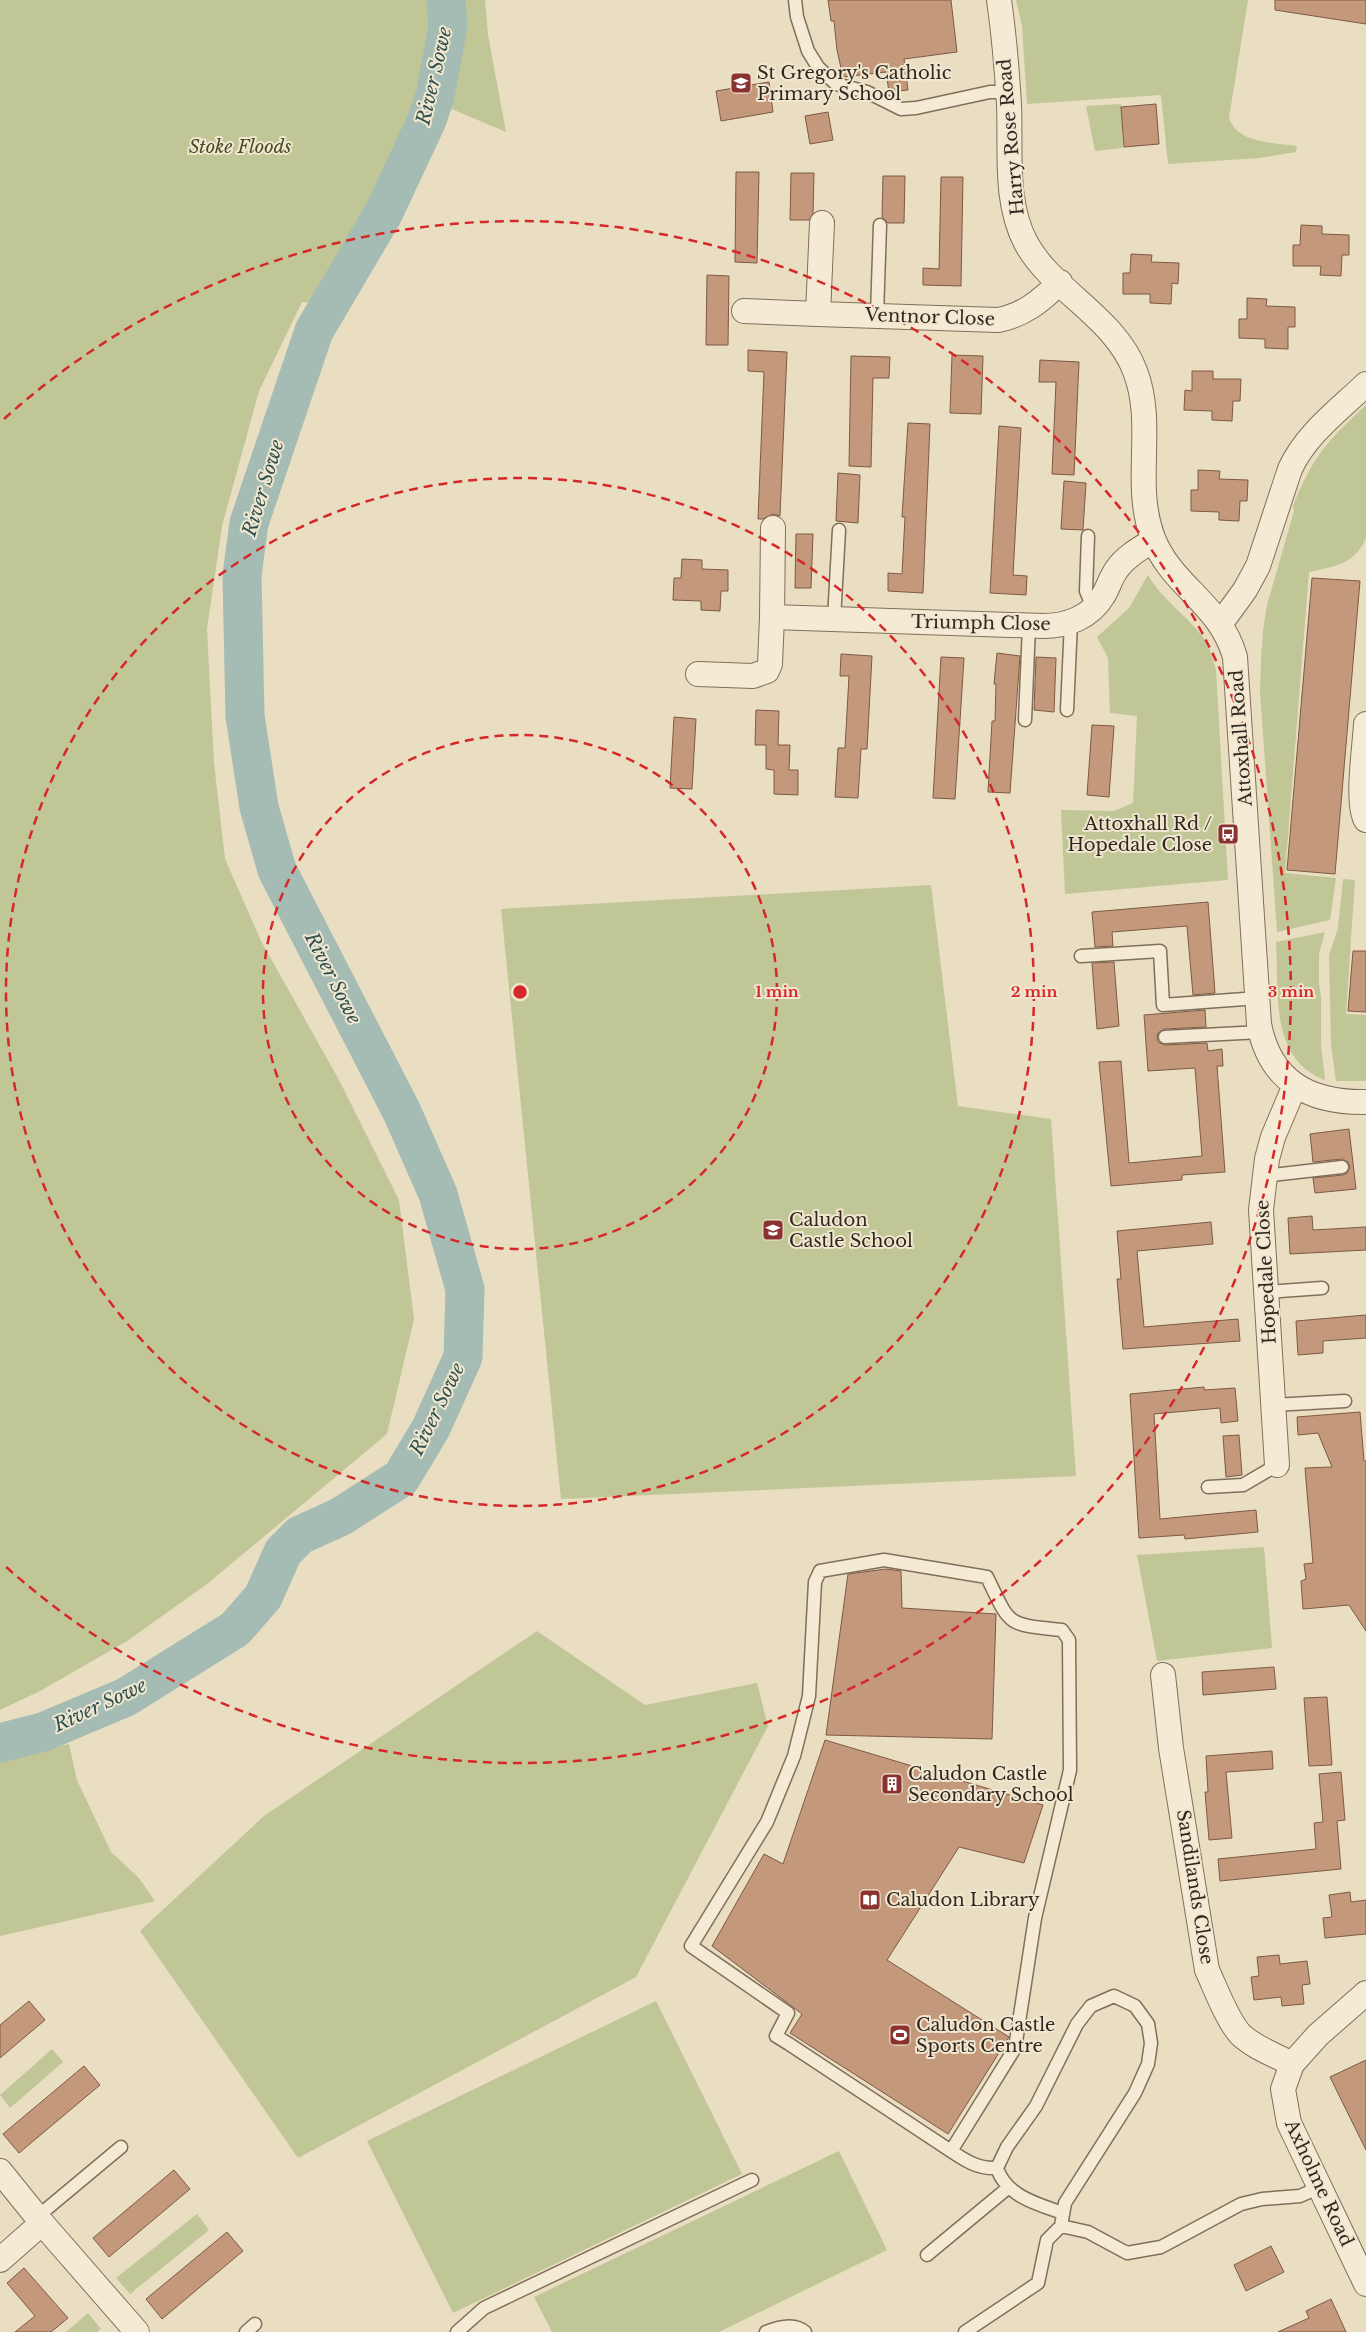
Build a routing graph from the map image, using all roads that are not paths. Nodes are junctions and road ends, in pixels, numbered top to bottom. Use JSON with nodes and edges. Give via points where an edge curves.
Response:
{"nodes":[{"id":1,"x":796,"y":0,"type":"edge"},
{"id":2,"x":999,"y":0,"type":"edge"},
{"id":3,"x":1008,"y":92,"type":"junction"},
{"id":4,"x":822,"y":223,"type":"dead end"},
{"id":5,"x":880,"y":225,"type":"dead end"},
{"id":6,"x":1060,"y":282,"type":"junction"},
{"id":7,"x":744,"y":311,"type":"dead end"},
{"id":8,"x":818,"y":314,"type":"junction"},
{"id":9,"x":877,"y":315,"type":"junction"},
{"id":10,"x":1366,"y":384,"type":"edge"},
{"id":11,"x":773,"y":528,"type":"dead end"},
{"id":12,"x":838,"y":530,"type":"dead end"},
{"id":13,"x":1088,"y":536,"type":"dead end"},
{"id":14,"x":1154,"y":540,"type":"junction"},
{"id":15,"x":1094,"y":608,"type":"junction"},
{"id":16,"x":772,"y":617,"type":"junction"},
{"id":17,"x":834,"y":619,"type":"junction"},
{"id":18,"x":1071,"y":622,"type":"junction"},
{"id":19,"x":1221,"y":623,"type":"junction"},
{"id":20,"x":1029,"y":626,"type":"junction"},
{"id":21,"x":698,"y":674,"type":"dead end"},
{"id":22,"x":1067,"y":710,"type":"dead end"},
{"id":23,"x":1025,"y":720,"type":"dead end"},
{"id":24,"x":1366,"y":724,"type":"edge"},
{"id":25,"x":1366,"y":820,"type":"edge"},
{"id":26,"x":1081,"y":956,"type":"dead end"},
{"id":27,"x":1258,"y":998,"type":"junction"},
{"id":28,"x":1261,"y":1032,"type":"junction"},
{"id":29,"x":1165,"y":1037,"type":"dead end"},
{"id":30,"x":1295,"y":1085,"type":"junction"},
{"id":31,"x":1366,"y":1102,"type":"edge"},
{"id":32,"x":1342,"y":1167,"type":"dead end"},
{"id":33,"x":1264,"y":1176,"type":"junction"},
{"id":34,"x":1322,"y":1288,"type":"dead end"},
{"id":35,"x":1265,"y":1292,"type":"junction"},
{"id":36,"x":1345,"y":1401,"type":"dead end"},
{"id":37,"x":1273,"y":1405,"type":"junction"},
{"id":38,"x":1277,"y":1464,"type":"joint"},
{"id":39,"x":1208,"y":1486,"type":"dead end"},
{"id":40,"x":1164,"y":1675,"type":"dead end"},
{"id":41,"x":1366,"y":1993,"type":"edge"},
{"id":42,"x":1292,"y":2064,"type":"junction"},
{"id":43,"x":121,"y":2147,"type":"dead end"},
{"id":44,"x":951,"y":2151,"type":"junction"},
{"id":45,"x":997,"y":2168,"type":"junction"},
{"id":46,"x":0,"y":2170,"type":"edge"},
{"id":47,"x":752,"y":2180,"type":"dead end"},
{"id":48,"x":1009,"y":2187,"type":"junction"},
{"id":49,"x":1320,"y":2187,"type":"junction"},
{"id":50,"x":1064,"y":2208,"type":"junction"},
{"id":51,"x":40,"y":2220,"type":"junction"},
{"id":52,"x":1061,"y":2226,"type":"junction"},
{"id":53,"x":927,"y":2255,"type":"dead end"},
{"id":54,"x":0,"y":2260,"type":"edge"},
{"id":55,"x":1366,"y":2284,"type":"edge"},
{"id":56,"x":137,"y":2332,"type":"edge"},
{"id":57,"x":457,"y":2332,"type":"edge"},
{"id":58,"x":766,"y":2332,"type":"edge"},
{"id":59,"x":805,"y":2332,"type":"edge"},
{"id":60,"x":965,"y":2332,"type":"edge"}],
"edges":[{"from":1,"to":3,"type":"lane","via":[[797,17],[808,51],[818,67],[836,84],[867,92],[901,108],[916,108],[990,92]]},
{"from":2,"to":3,"type":"street","name":"Harry Rose Road"},
{"from":3,"to":6,"type":"street","name":"Harry Rose Road","via":[[1011,183],[1016,219],[1030,250]]},
{"from":4,"to":8,"type":"street"},
{"from":5,"to":9,"type":"lane"},
{"from":6,"to":9,"type":"street","name":"Ventnor Close","via":[[1026,311],[998,320]]},
{"from":6,"to":14,"type":"street","name":"Harry Rose Road","via":[[1122,345],[1135,370],[1144,408],[1145,508]]},
{"from":7,"to":8,"type":"street","name":"Ventnor Close"},
{"from":8,"to":9,"type":"street","name":"Ventnor Close"},
{"from":10,"to":19,"type":"street","via":[[1305,442],[1296,455],[1258,566]]},
{"from":11,"to":16,"type":"street"},
{"from":12,"to":17,"type":"lane"},
{"from":13,"to":15,"type":"lane","via":[[1086,590]]},
{"from":14,"to":15,"type":"street","name":"Triumph Close","via":[[1117,568]]},
{"from":14,"to":19,"type":"street","name":"Harry Rose Road","via":[[1168,566]]},
{"from":15,"to":18,"type":"street","name":"Triumph Close"},
{"from":16,"to":17,"type":"street","name":"Triumph Close"},
{"from":16,"to":21,"type":"street","via":[[767,671],[753,676]]},
{"from":17,"to":20,"type":"street","name":"Triumph Close"},
{"from":18,"to":20,"type":"street","name":"Triumph Close"},
{"from":18,"to":22,"type":"lane"},
{"from":19,"to":27,"type":"street","name":"Attoxhall Road","via":[[1232,646],[1237,670]]},
{"from":20,"to":23,"type":"lane"},
{"from":24,"to":25,"type":"street","via":[[1362,801]]},
{"from":26,"to":27,"type":"lane","via":[[1160,951],[1163,1005]]},
{"from":27,"to":28,"type":"street","name":"Attoxhall Road"},
{"from":28,"to":29,"type":"lane"},
{"from":28,"to":30,"type":"street","name":"Attoxhall Road","via":[[1271,1058]]},
{"from":30,"to":31,"type":"street","name":"Attoxhall Road","via":[[1318,1098]]},
{"from":30,"to":33,"type":"street","name":"Hopedale Close","via":[[1273,1137]]},
{"from":32,"to":33,"type":"lane"},
{"from":33,"to":35,"type":"street","name":"Hopedale Close","via":[[1260,1210]]},
{"from":34,"to":35,"type":"lane"},
{"from":35,"to":37,"type":"street","name":"Hopedale Close"},
{"from":36,"to":37,"type":"lane"},
{"from":37,"to":38,"type":"street","name":"Hopedale Close"},
{"from":38,"to":39,"type":"lane","via":[[1243,1485]]},
{"from":40,"to":42,"type":"street","name":"Sandilands Close","via":[[1172,1748],[1208,1970],[1240,2035]]},
{"from":41,"to":42,"type":"street","name":"Axholme Road","via":[[1318,2035]]},
{"from":42,"to":49,"type":"street","name":"Axholme Road","via":[[1283,2089],[1289,2123]]},
{"from":43,"to":51,"type":"lane"},
{"from":44,"to":44,"type":"lane","via":[[776,2036],[788,2013],[692,1946],[767,1822],[794,1756],[809,1696],[815,1582],[820,1571],[884,1560],[987,1577],[1005,1615],[1019,1625],[1062,1630],[1068,1640],[1070,1770],[1035,1918],[1015,2048]]},
{"from":44,"to":45,"type":"lane","via":[[983,2169]]},
{"from":45,"to":48,"type":"lane","via":[[1001,2181]]},
{"from":45,"to":50,"type":"lane","via":[[1007,2147],[1036,2106],[1077,2024],[1091,2006],[1114,1996],[1135,2006],[1148,2024],[1151,2043],[1148,2064],[1135,2093]]},
{"from":46,"to":51,"type":"street"},
{"from":47,"to":57,"type":"lane","via":[[484,2308]]},
{"from":48,"to":50,"type":"lane","via":[[1026,2200]]},
{"from":48,"to":53,"type":"lane"},
{"from":49,"to":52,"type":"lane","via":[[1300,2196],[1262,2198],[1241,2204],[1161,2247],[1127,2253],[1088,2232]]},
{"from":49,"to":55,"type":"street","name":"Axholme Road"},
{"from":50,"to":52,"type":"lane"},
{"from":51,"to":54,"type":"street"},
{"from":51,"to":56,"type":"street"},
{"from":52,"to":60,"type":"lane","via":[[1047,2240],[1038,2283]]},
{"from":58,"to":59,"type":"lane","via":[[782,2326]]}]}
